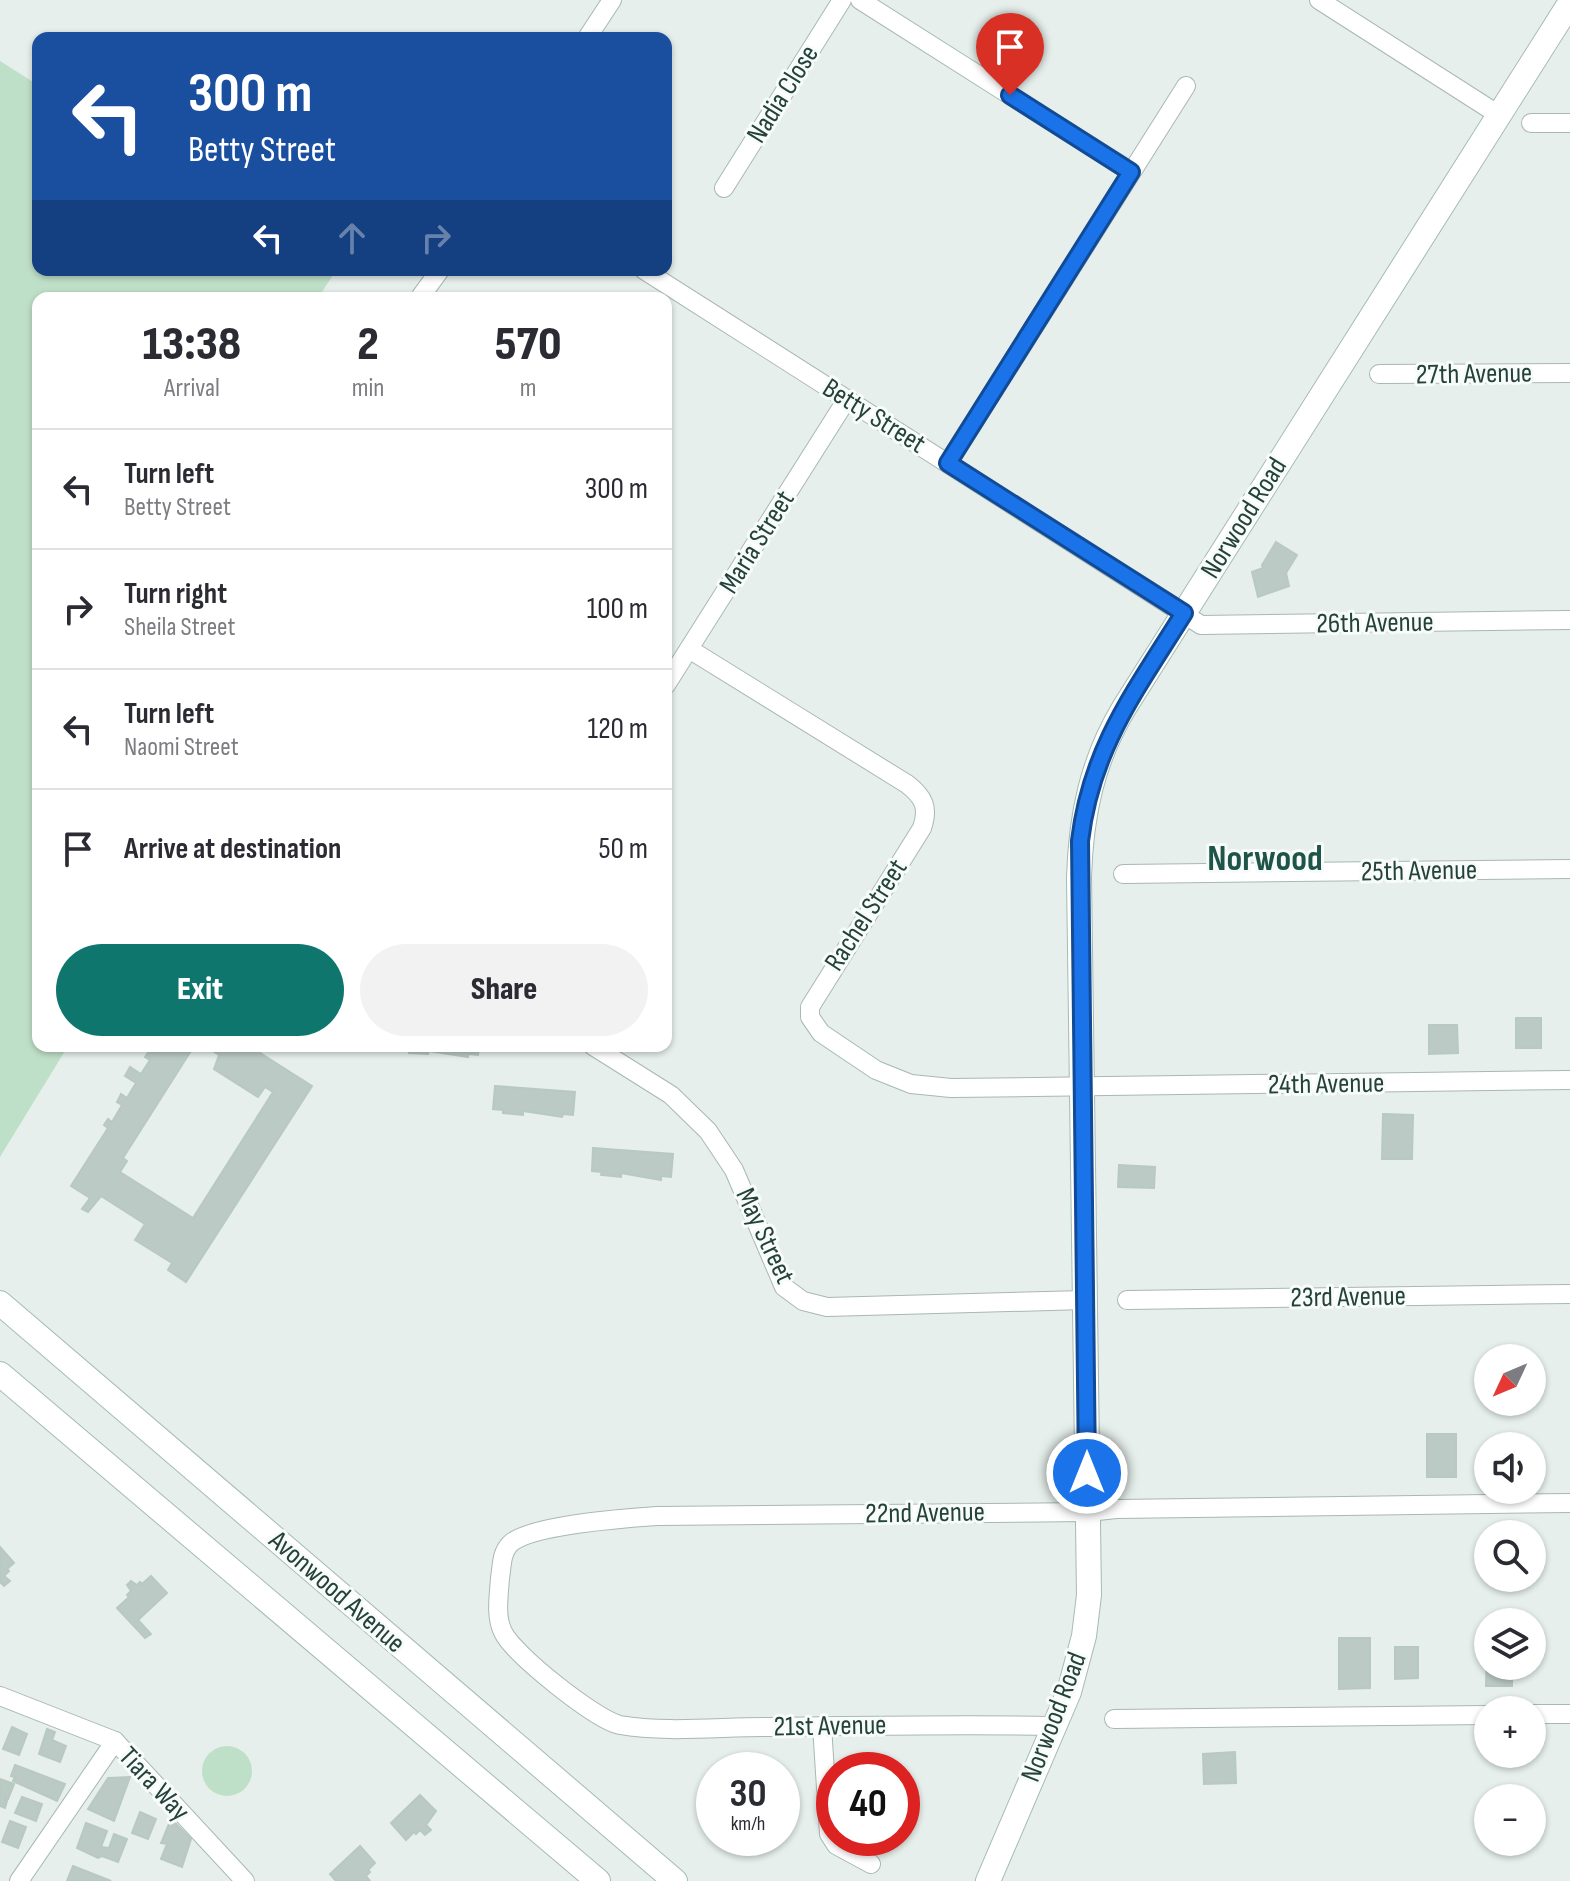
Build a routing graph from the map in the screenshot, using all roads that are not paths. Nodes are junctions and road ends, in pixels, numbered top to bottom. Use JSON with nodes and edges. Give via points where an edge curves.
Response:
{"nodes":[{"id":1,"x":612,"y":0,"type":"edge"},
{"id":2,"x":842,"y":0,"type":"edge"},
{"id":3,"x":860,"y":0,"type":"edge"},
{"id":4,"x":1319,"y":0,"type":"edge"},
{"id":5,"x":1570,"y":3,"type":"edge"},
{"id":6,"x":591,"y":32,"type":"edge"},
{"id":7,"x":1186,"y":86,"type":"dead end"},
{"id":8,"x":1499,"y":115,"type":"junction"},
{"id":9,"x":1531,"y":123,"type":"dead end"},
{"id":10,"x":1570,"y":123,"type":"edge"},
{"id":11,"x":1131,"y":172,"type":"junction"},
{"id":12,"x":724,"y":188,"type":"dead end"},
{"id":13,"x":653,"y":276,"type":"edge"},
{"id":14,"x":1570,"y":373,"type":"edge"},
{"id":15,"x":1379,"y":374,"type":"dead end"},
{"id":16,"x":847,"y":399,"type":"junction"},
{"id":17,"x":948,"y":463,"type":"junction"},
{"id":18,"x":1184,"y":613,"type":"junction"},
{"id":19,"x":1570,"y":620,"type":"edge"},
{"id":20,"x":689,"y":649,"type":"junction"},
{"id":21,"x":672,"y":676,"type":"edge"},
{"id":22,"x":1570,"y":869,"type":"edge"},
{"id":23,"x":1123,"y":874,"type":"dead end"},
{"id":24,"x":603,"y":1052,"type":"edge"},
{"id":25,"x":1570,"y":1080,"type":"edge"},
{"id":26,"x":1082,"y":1088,"type":"junction"},
{"id":27,"x":1570,"y":1294,"type":"edge"},
{"id":28,"x":1085,"y":1300,"type":"junction"},
{"id":29,"x":1127,"y":1300,"type":"dead end"},
{"id":30,"x":0,"y":1303,"type":"edge"},
{"id":31,"x":0,"y":1374,"type":"edge"},
{"id":32,"x":1570,"y":1503,"type":"edge"},
{"id":33,"x":1088,"y":1512,"type":"junction"},
{"id":34,"x":0,"y":1696,"type":"edge"},
{"id":35,"x":1546,"y":1714,"type":"edge"},
{"id":36,"x":1570,"y":1714,"type":"edge"},
{"id":37,"x":1474,"y":1715,"type":"edge"},
{"id":38,"x":1114,"y":1719,"type":"dead end"},
{"id":39,"x":605,"y":1720,"type":"joint"},
{"id":40,"x":822,"y":1726,"type":"junction"},
{"id":41,"x":1055,"y":1726,"type":"junction"},
{"id":42,"x":115,"y":1741,"type":"junction"},
{"id":43,"x":871,"y":1864,"type":"dead end"},
{"id":44,"x":0,"y":1877,"type":"edge"},
{"id":45,"x":233,"y":1877,"type":"edge"},
{"id":46,"x":11,"y":1881,"type":"edge"},
{"id":47,"x":19,"y":1881,"type":"edge"},
{"id":48,"x":598,"y":1881,"type":"edge"},
{"id":49,"x":675,"y":1881,"type":"edge"},
{"id":50,"x":988,"y":1881,"type":"edge"}],
"edges":[{"from":1,"to":6,"type":"street"},
{"from":2,"to":12,"type":"street","name":"Nadia Close"},
{"from":3,"to":11,"type":"street"},
{"from":4,"to":8,"type":"street"},
{"from":5,"to":8,"type":"street","name":"Norwood Road"},
{"from":7,"to":11,"type":"street"},
{"from":8,"to":18,"type":"street","name":"Norwood Road"},
{"from":9,"to":10,"type":"street"},
{"from":11,"to":17,"type":"street"},
{"from":13,"to":16,"type":"street","name":"Betty Street"},
{"from":14,"to":15,"type":"street","name":"27th Avenue"},
{"from":16,"to":17,"type":"street","name":"Betty Street"},
{"from":16,"to":20,"type":"street","name":"Maria Street"},
{"from":17,"to":18,"type":"street","name":"Betty Street"},
{"from":18,"to":19,"type":"street","name":"26th Avenue","via":[[1201,625]]},
{"from":18,"to":26,"type":"street","name":"Norwood Road","via":[[1115,724],[1085,807],[1079,877]]},
{"from":20,"to":21,"type":"street","name":"Maria Street"},
{"from":20,"to":26,"type":"street","name":"Rachel Street","via":[[907,784],[926,807],[922,828],[814,997],[813,1024],[876,1070],[911,1084]]},
{"from":22,"to":23,"type":"street","name":"25th Avenue"},
{"from":24,"to":28,"type":"street","name":"May Street","via":[[671,1095],[716,1139],[779,1279],[803,1301],[827,1307]]},
{"from":25,"to":26,"type":"street","name":"24th Avenue"},
{"from":26,"to":28,"type":"street","name":"Norwood Road"},
{"from":27,"to":29,"type":"street","name":"23rd Avenue"},
{"from":28,"to":33,"type":"street","name":"Norwood Road"},
{"from":30,"to":49,"type":"street","name":"Avonwood Avenue"},
{"from":31,"to":48,"type":"street","name":"Avonwood Avenue"},
{"from":32,"to":33,"type":"street","name":"22nd Avenue"},
{"from":33,"to":39,"type":"street","name":"22nd Avenue","via":[[657,1516],[529,1533],[504,1552],[498,1603],[501,1629],[515,1648]]},
{"from":33,"to":41,"type":"street","name":"Norwood Road","via":[[1084,1636]]},
{"from":34,"to":42,"type":"street","name":"Tiara Way"},
{"from":35,"to":36,"type":"street"},
{"from":37,"to":38,"type":"street"},
{"from":39,"to":40,"type":"street","name":"21st Avenue","via":[[634,1726]]},
{"from":40,"to":41,"type":"street","name":"21st Avenue"},
{"from":40,"to":43,"type":"street","via":[[829,1834],[836,1845]]},
{"from":41,"to":50,"type":"street","name":"Norwood Road"},
{"from":42,"to":45,"type":"street","name":"Tiara Way"},
{"from":42,"to":47,"type":"street"},
{"from":44,"to":46,"type":"street"}]}
